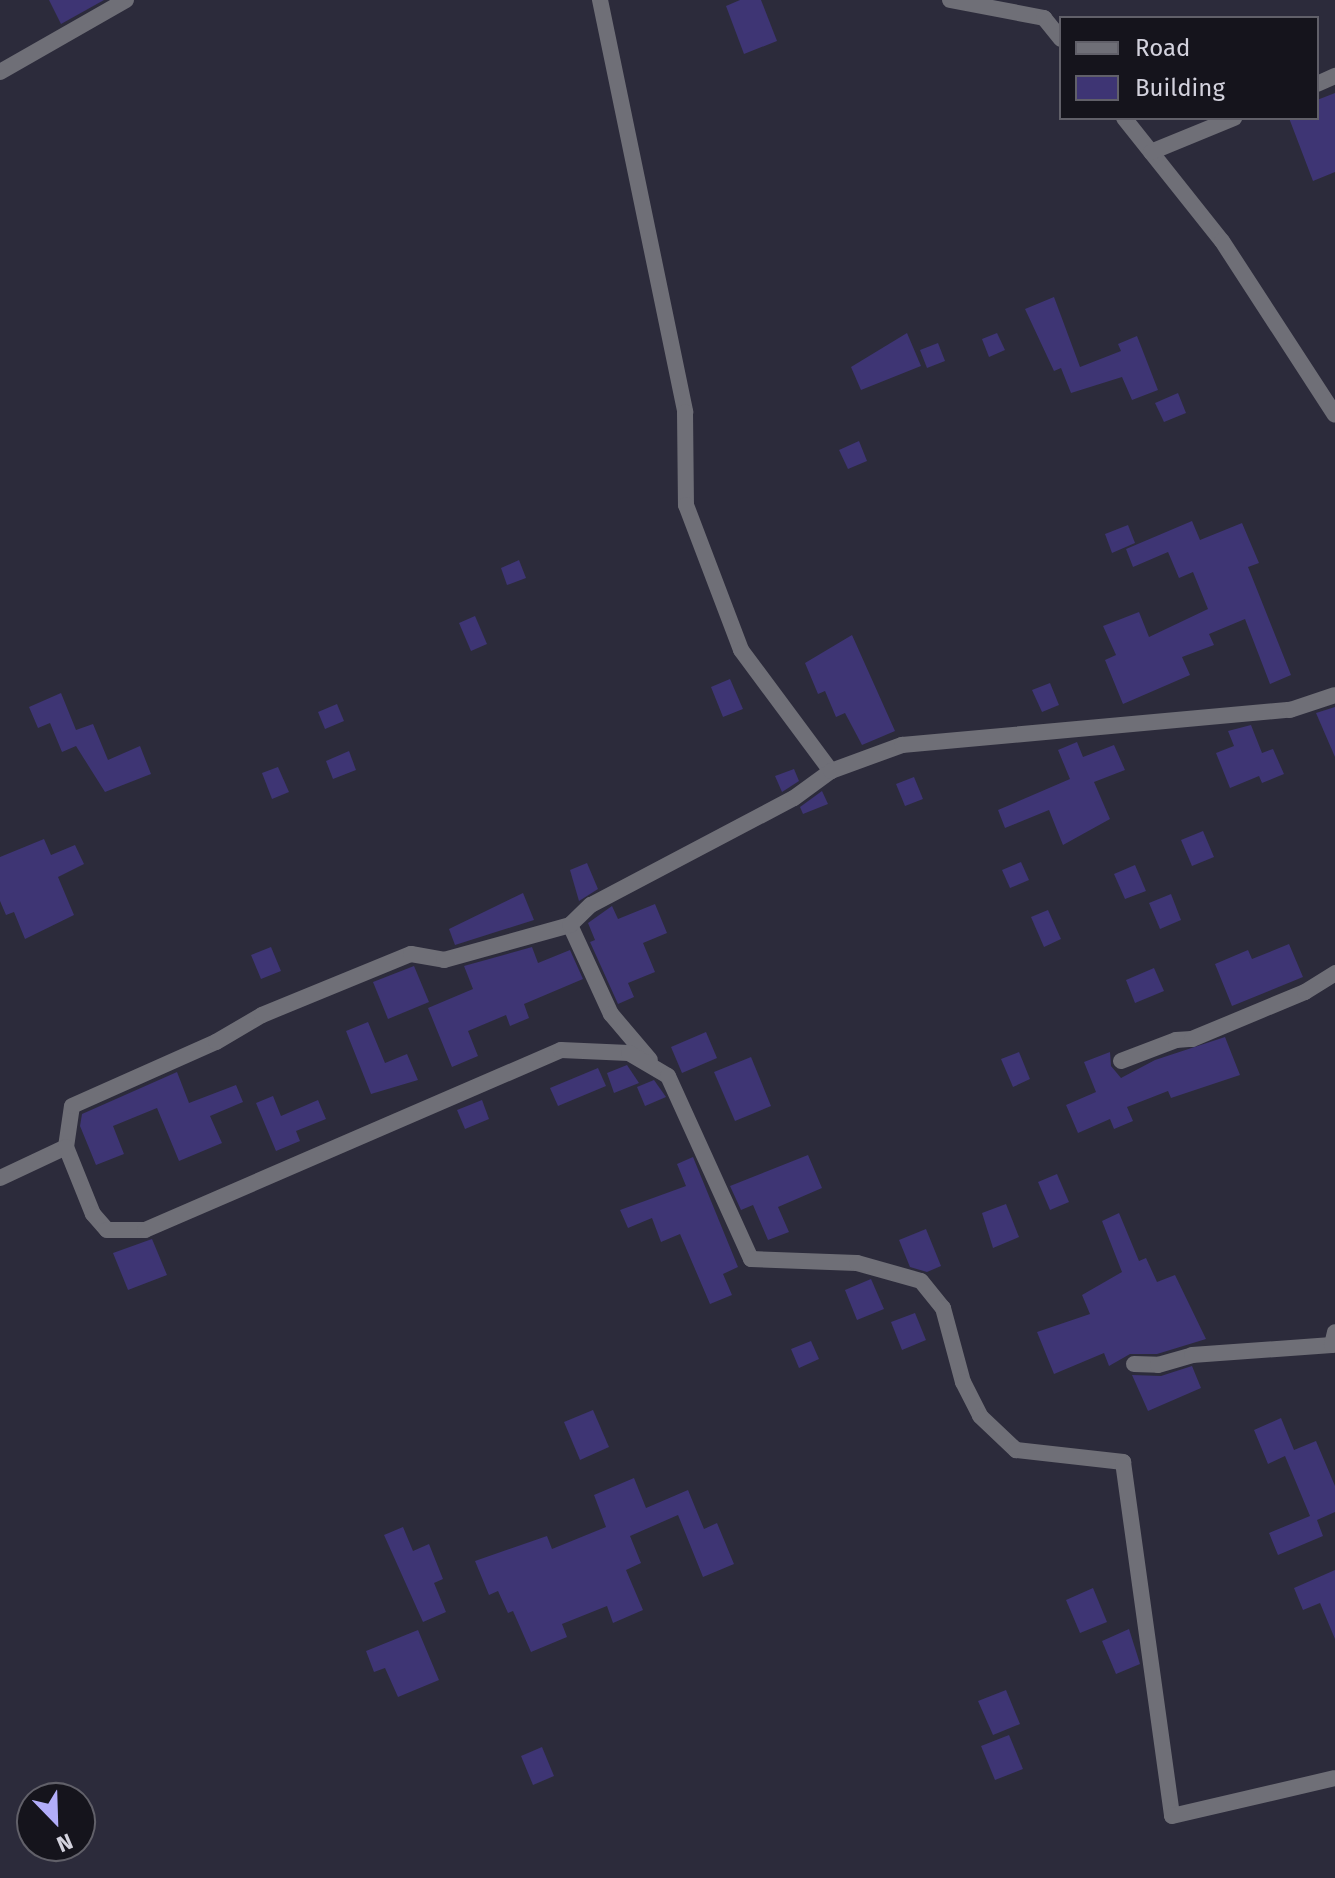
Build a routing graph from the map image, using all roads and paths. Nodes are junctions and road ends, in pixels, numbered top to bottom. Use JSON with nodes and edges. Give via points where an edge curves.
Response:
{"nodes":[{"id":1,"x":126,"y":0,"type":"edge"},
{"id":2,"x":600,"y":0,"type":"edge"},
{"id":3,"x":950,"y":0,"type":"edge"},
{"id":4,"x":1059,"y":37,"type":"edge"},
{"id":5,"x":0,"y":72,"type":"edge"},
{"id":6,"x":1126,"y":120,"type":"edge"},
{"id":7,"x":1229,"y":120,"type":"edge"},
{"id":8,"x":1151,"y":152,"type":"junction"},
{"id":9,"x":1335,"y":415,"type":"edge"},
{"id":10,"x":1335,"y":695,"type":"edge"},
{"id":11,"x":831,"y":771,"type":"junction"},
{"id":12,"x":570,"y":925,"type":"junction"},
{"id":13,"x":1335,"y":973,"type":"edge"},
{"id":14,"x":1121,"y":1061,"type":"dead end"},
{"id":15,"x":656,"y":1067,"type":"junction"},
{"id":16,"x":66,"y":1147,"type":"junction"},
{"id":17,"x":0,"y":1178,"type":"edge"},
{"id":18,"x":1335,"y":1332,"type":"edge"},
{"id":19,"x":1134,"y":1364,"type":"dead end"},
{"id":20,"x":1335,"y":1778,"type":"edge"}],
"edges":[{"from":1,"to":5,"type":"street"},
{"from":2,"to":11,"type":"street","via":[[685,412],[686,505],[741,650]]},
{"from":3,"to":4,"type":"street","via":[[1044,18]]},
{"from":6,"to":8,"type":"street"},
{"from":7,"to":8,"type":"street"},
{"from":8,"to":9,"type":"street","via":[[1222,241]]},
{"from":10,"to":11,"type":"street","via":[[1290,710],[902,745]]},
{"from":11,"to":12,"type":"street","via":[[794,798],[591,905]]},
{"from":12,"to":15,"type":"street","via":[[611,1014]]},
{"from":12,"to":16,"type":"street","via":[[444,960],[411,954],[262,1015],[216,1042],[72,1106]]},
{"from":13,"to":14,"type":"street","via":[[1305,992],[1192,1039]]},
{"from":15,"to":16,"type":"street","via":[[629,1053],[561,1050],[145,1230],[107,1230],[93,1214]]},
{"from":15,"to":20,"type":"street","via":[[668,1076],[751,1259],[857,1263],[921,1281],[943,1308],[963,1382],[980,1416],[1016,1450],[1123,1462],[1172,1816]]},
{"from":16,"to":17,"type":"street"},
{"from":18,"to":19,"type":"street","via":[[1332,1345]]}]}
